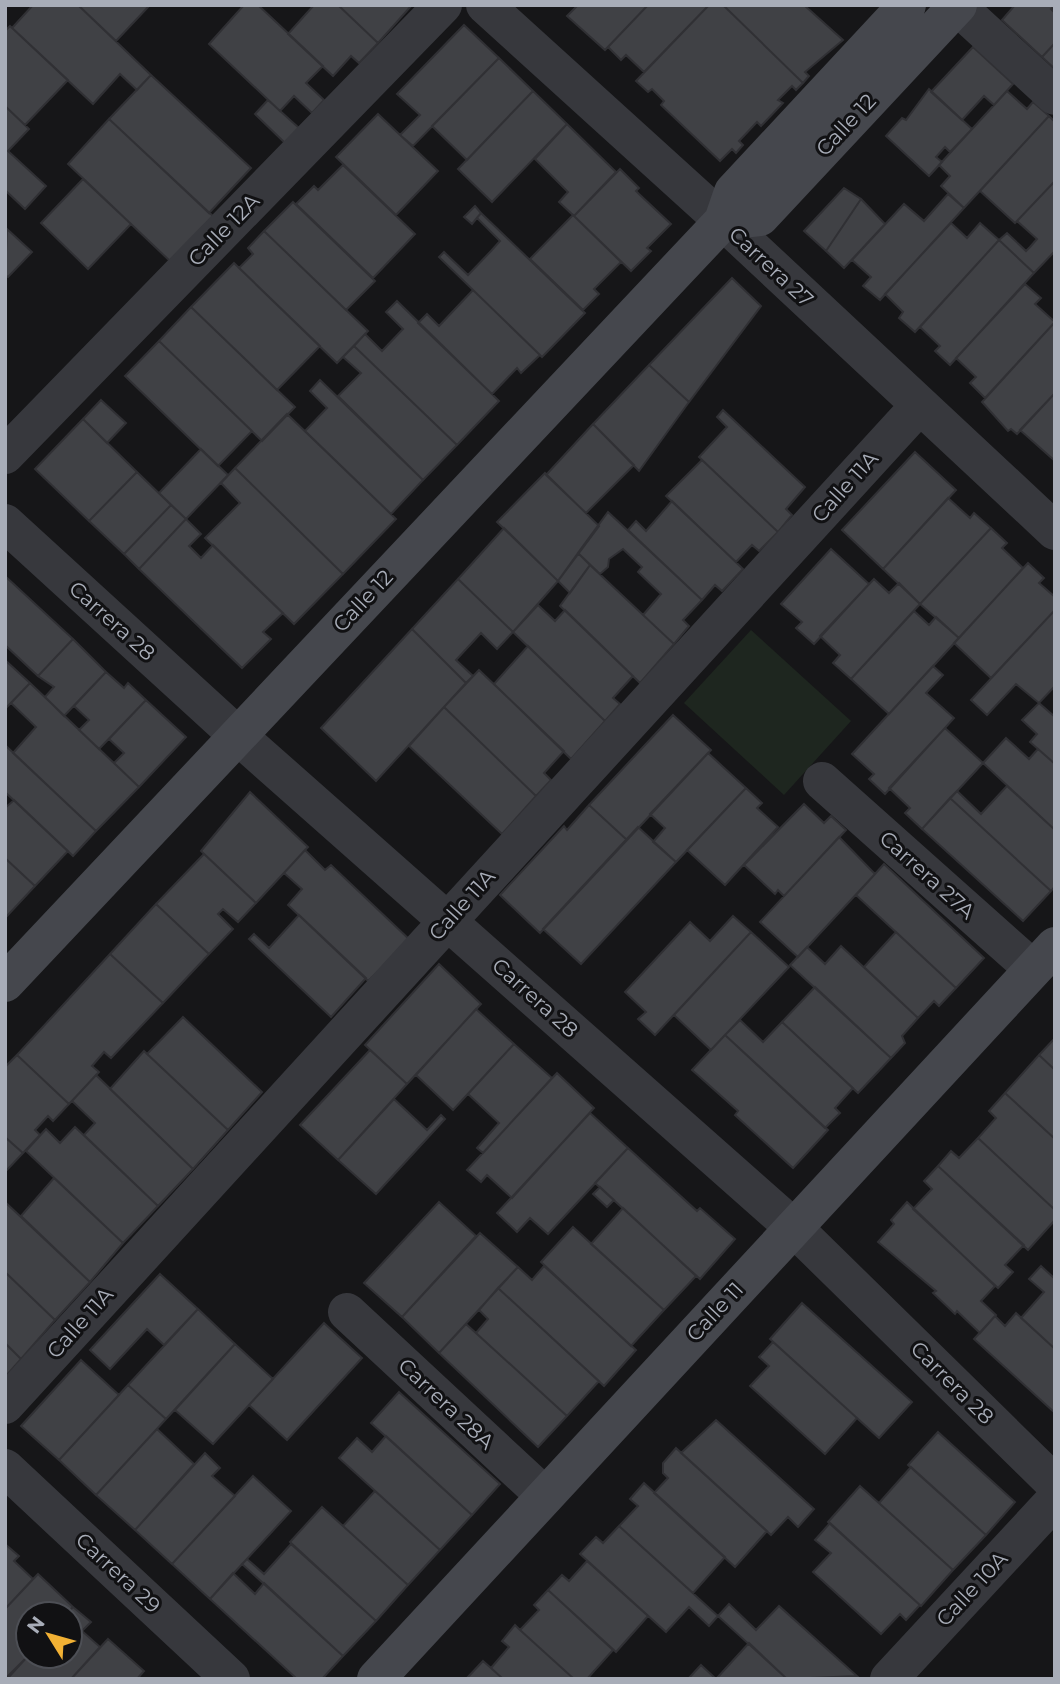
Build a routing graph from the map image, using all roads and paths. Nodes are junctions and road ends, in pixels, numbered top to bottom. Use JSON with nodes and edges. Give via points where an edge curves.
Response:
{"nodes":[{"id":1,"x":443,"y":5,"type":"edge"},
{"id":2,"x":485,"y":5,"type":"edge"},
{"id":3,"x":907,"y":5,"type":"edge"},
{"id":4,"x":958,"y":6,"type":"edge"},
{"id":5,"x":1055,"y":96,"type":"edge"},
{"id":6,"x":723,"y":221,"type":"junction"},
{"id":7,"x":919,"y":405,"type":"junction"},
{"id":8,"x":5,"y":455,"type":"edge"},
{"id":9,"x":5,"y":523,"type":"edge"},
{"id":10,"x":1055,"y":531,"type":"edge"},
{"id":11,"x":237,"y":735,"type":"junction"},
{"id":12,"x":822,"y":781,"type":"dead end"},
{"id":13,"x":448,"y":921,"type":"junction"},
{"id":14,"x":1044,"y":957,"type":"edge"},
{"id":15,"x":5,"y":984,"type":"edge"},
{"id":16,"x":793,"y":1227,"type":"junction"},
{"id":17,"x":347,"y":1311,"type":"dead end"},
{"id":18,"x":5,"y":1405,"type":"edge"},
{"id":19,"x":5,"y":1468,"type":"edge"},
{"id":20,"x":1055,"y":1485,"type":"edge"},
{"id":21,"x":545,"y":1496,"type":"junction"},
{"id":22,"x":1055,"y":1500,"type":"edge"},
{"id":23,"x":230,"y":1679,"type":"edge"},
{"id":24,"x":376,"y":1679,"type":"edge"},
{"id":25,"x":889,"y":1679,"type":"edge"}],
"edges":[{"from":1,"to":8,"type":"street","name":"Calle 12A"},
{"from":2,"to":6,"type":"street","name":"Carrera 27"},
{"from":3,"to":6,"type":"street","name":"Calle 12","via":[[733,192]]},
{"from":4,"to":5,"type":"street"},
{"from":4,"to":6,"type":"street","name":"Calle 12","via":[[760,217]]},
{"from":6,"to":7,"type":"street","name":"Carrera 27"},
{"from":6,"to":11,"type":"street","name":"Calle 12"},
{"from":7,"to":10,"type":"street","name":"Carrera 27"},
{"from":7,"to":13,"type":"street","name":"Calle 11A"},
{"from":9,"to":11,"type":"street","name":"Carrera 28"},
{"from":11,"to":13,"type":"street","name":"Carrera 28"},
{"from":11,"to":15,"type":"street","name":"Calle 12"},
{"from":12,"to":14,"type":"street","name":"Carrera 27A"},
{"from":13,"to":16,"type":"street","name":"Carrera 28"},
{"from":13,"to":18,"type":"street","name":"Calle 11A"},
{"from":14,"to":16,"type":"street","name":"Calle 11"},
{"from":16,"to":20,"type":"street","name":"Carrera 28"},
{"from":16,"to":21,"type":"street","name":"Calle 11"},
{"from":17,"to":21,"type":"street","name":"Carrera 28A"},
{"from":19,"to":23,"type":"street","name":"Carrera 29"},
{"from":21,"to":24,"type":"street","name":"Calle 11"},
{"from":22,"to":25,"type":"street","name":"Calle 10A"}]}
